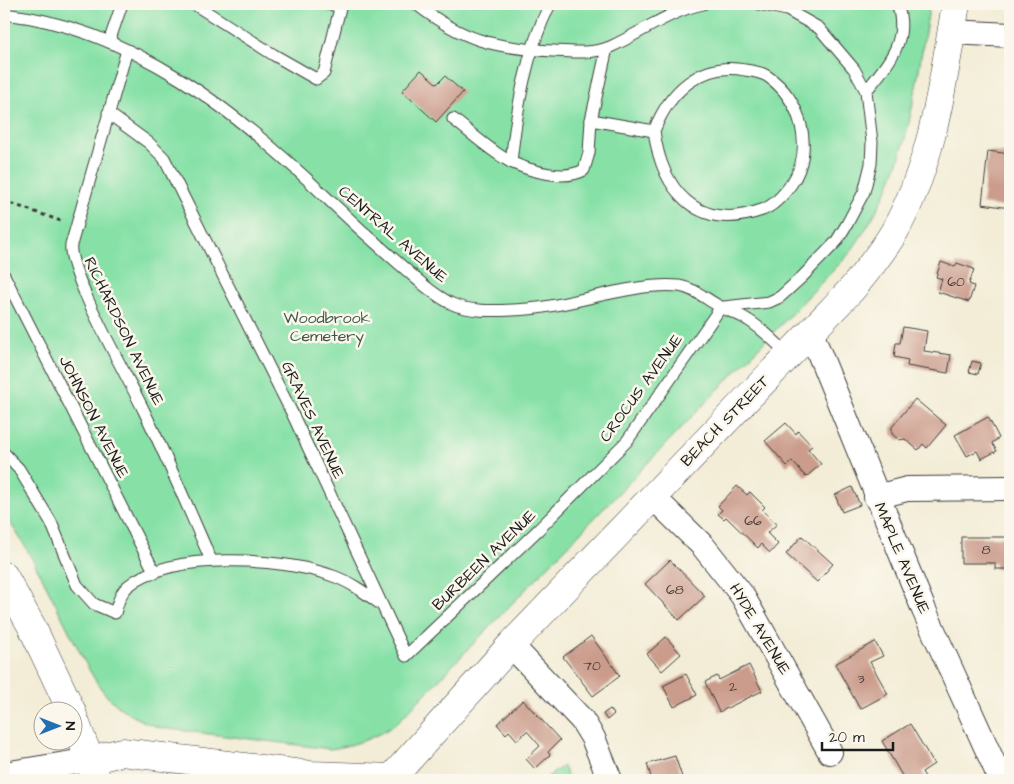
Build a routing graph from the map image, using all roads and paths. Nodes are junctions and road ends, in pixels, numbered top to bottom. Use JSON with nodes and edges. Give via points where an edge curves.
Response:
{"nodes":[{"id":1,"x":122,"y":4,"type":"edge"},
{"id":2,"x":194,"y":4,"type":"edge"},
{"id":3,"x":327,"y":4,"type":"edge"},
{"id":4,"x":416,"y":4,"type":"edge"},
{"id":5,"x":550,"y":4,"type":"edge"},
{"id":6,"x":703,"y":4,"type":"edge"},
{"id":7,"x":758,"y":4,"type":"edge"},
{"id":8,"x":897,"y":4,"type":"edge"},
{"id":9,"x":956,"y":4,"type":"edge"},
{"id":10,"x":341,"y":5,"type":"edge"},
{"id":11,"x":4,"y":14,"type":"edge"},
{"id":12,"x":952,"y":32,"type":"junction"},
{"id":13,"x":1010,"y":35,"type":"edge"},
{"id":14,"x":109,"y":42,"type":"junction"},
{"id":15,"x":607,"y":48,"type":"junction"},
{"id":16,"x":127,"y":50,"type":"junction"},
{"id":17,"x":533,"y":50,"type":"junction"},
{"id":18,"x":866,"y":90,"type":"junction"},
{"id":19,"x":108,"y":113,"type":"junction"},
{"id":20,"x":453,"y":119,"type":"dead end"},
{"id":21,"x":591,"y":120,"type":"junction"},
{"id":22,"x":654,"y":131,"type":"junction"},
{"id":23,"x":511,"y":162,"type":"junction"},
{"id":24,"x":4,"y":201,"type":"edge"},
{"id":25,"x":76,"y":226,"type":"junction"},
{"id":26,"x":4,"y":276,"type":"edge"},
{"id":27,"x":721,"y":307,"type":"junction"},
{"id":28,"x":811,"y":334,"type":"junction"},
{"id":29,"x":789,"y":355,"type":"junction"},
{"id":30,"x":4,"y":452,"type":"edge"},
{"id":31,"x":583,"y":486,"type":"joint"},
{"id":32,"x":1010,"y":488,"type":"edge"},
{"id":33,"x":652,"y":496,"type":"junction"},
{"id":34,"x":876,"y":497,"type":"junction"},
{"id":35,"x":211,"y":560,"type":"junction"},
{"id":36,"x":156,"y":573,"type":"junction"},
{"id":37,"x":4,"y":576,"type":"edge"},
{"id":38,"x":380,"y":603,"type":"junction"},
{"id":39,"x":511,"y":645,"type":"junction"},
{"id":40,"x":406,"y":656,"type":"joint"},
{"id":41,"x":67,"y":702,"type":"edge"},
{"id":42,"x":82,"y":740,"type":"edge"},
{"id":43,"x":830,"y":752,"type":"dead end"},
{"id":44,"x":93,"y":770,"type":"edge"},
{"id":45,"x":4,"y":774,"type":"edge"},
{"id":46,"x":391,"y":779,"type":"edge"},
{"id":47,"x":610,"y":780,"type":"edge"},
{"id":48,"x":1001,"y":780,"type":"edge"}],
"edges":[{"from":1,"to":14,"type":"lane"},
{"from":2,"to":10,"type":"lane","via":[[314,78],[320,78],[324,73]]},
{"from":3,"to":10,"type":"lane"},
{"from":4,"to":17,"type":"lane","via":[[452,29],[486,44]]},
{"from":5,"to":17,"type":"lane"},
{"from":6,"to":15,"type":"lane","via":[[664,17]]},
{"from":7,"to":18,"type":"lane","via":[[787,10],[819,28],[854,69]]},
{"from":8,"to":18,"type":"lane","via":[[902,23],[898,45],[886,68]]},
{"from":9,"to":12,"type":"street","name":"BEACH STREET"},
{"from":11,"to":14,"type":"lane","name":"CENTRAL AVENUE","via":[[29,17]]},
{"from":12,"to":13,"type":"street"},
{"from":12,"to":28,"type":"street","name":"BEACH STREET","via":[[934,128],[922,169],[902,216],[868,270]]},
{"from":14,"to":16,"type":"lane","name":"CENTRAL AVENUE"},
{"from":15,"to":17,"type":"lane","via":[[575,53]]},
{"from":15,"to":21,"type":"lane"},
{"from":16,"to":19,"type":"lane","name":"RICHARDSON AVENUE"},
{"from":16,"to":27,"type":"lane","name":"CENTRAL AVENUE","via":[[182,80],[240,120],[424,286],[452,304],[482,311],[545,308],[645,288],[679,286],[691,289]]},
{"from":17,"to":23,"type":"lane","via":[[522,84]]},
{"from":18,"to":27,"type":"lane","via":[[872,142],[868,181],[836,242],[780,297],[752,306]]},
{"from":19,"to":25,"type":"lane","name":"RICHARDSON AVENUE"},
{"from":19,"to":38,"type":"lane","name":"GRAVES AVENUE","via":[[164,158],[292,411]]},
{"from":20,"to":23,"type":"lane"},
{"from":21,"to":22,"type":"lane"},
{"from":21,"to":23,"type":"lane","via":[[589,153],[584,170],[578,174],[533,170]]},
{"from":22,"to":22,"type":"lane","via":[[657,154],[672,187],[693,206],[708,214],[763,210],[784,195],[798,174],[804,154],[801,124],[788,97],[766,76],[740,68],[702,73],[683,85],[660,115]]},
{"from":24,"to":25,"type":"path"},
{"from":25,"to":35,"type":"lane","name":"RICHARDSON AVENUE","via":[[71,260]]},
{"from":26,"to":36,"type":"lane","name":"JOHNSON AVENUE"},
{"from":27,"to":29,"type":"lane","name":"CENTRAL AVENUE","via":[[748,320]]},
{"from":27,"to":31,"type":"lane","name":"CROCUS AVENUE","via":[[627,441]]},
{"from":28,"to":29,"type":"street","name":"BEACH STREET"},
{"from":28,"to":34,"type":"street","name":"MAPLE AVENUE"},
{"from":29,"to":33,"type":"street","name":"BEACH STREET"},
{"from":30,"to":36,"type":"lane","via":[[19,469],[51,522],[77,585],[94,604],[115,613],[121,594],[128,586]]},
{"from":31,"to":40,"type":"lane","name":"BURBEEN AVENUE"},
{"from":32,"to":34,"type":"street","via":[[907,489]]},
{"from":33,"to":39,"type":"street","name":"BEACH STREET"},
{"from":33,"to":43,"type":"street","name":"HYDE AVENUE","via":[[702,546],[742,595]]},
{"from":34,"to":48,"type":"street","name":"MAPLE AVENUE"},
{"from":35,"to":36,"type":"lane","via":[[185,563]]},
{"from":35,"to":38,"type":"lane","via":[[282,565],[332,576],[356,586]]},
{"from":37,"to":41,"type":"street"},
{"from":38,"to":40,"type":"lane","name":"GRAVES AVENUE"},
{"from":39,"to":46,"type":"street","name":"BEACH STREET"},
{"from":39,"to":47,"type":"street","via":[[582,720]]},
{"from":42,"to":44,"type":"street"},
{"from":44,"to":45,"type":"street"},
{"from":44,"to":46,"type":"street","via":[[122,752],[311,775]]}]}
